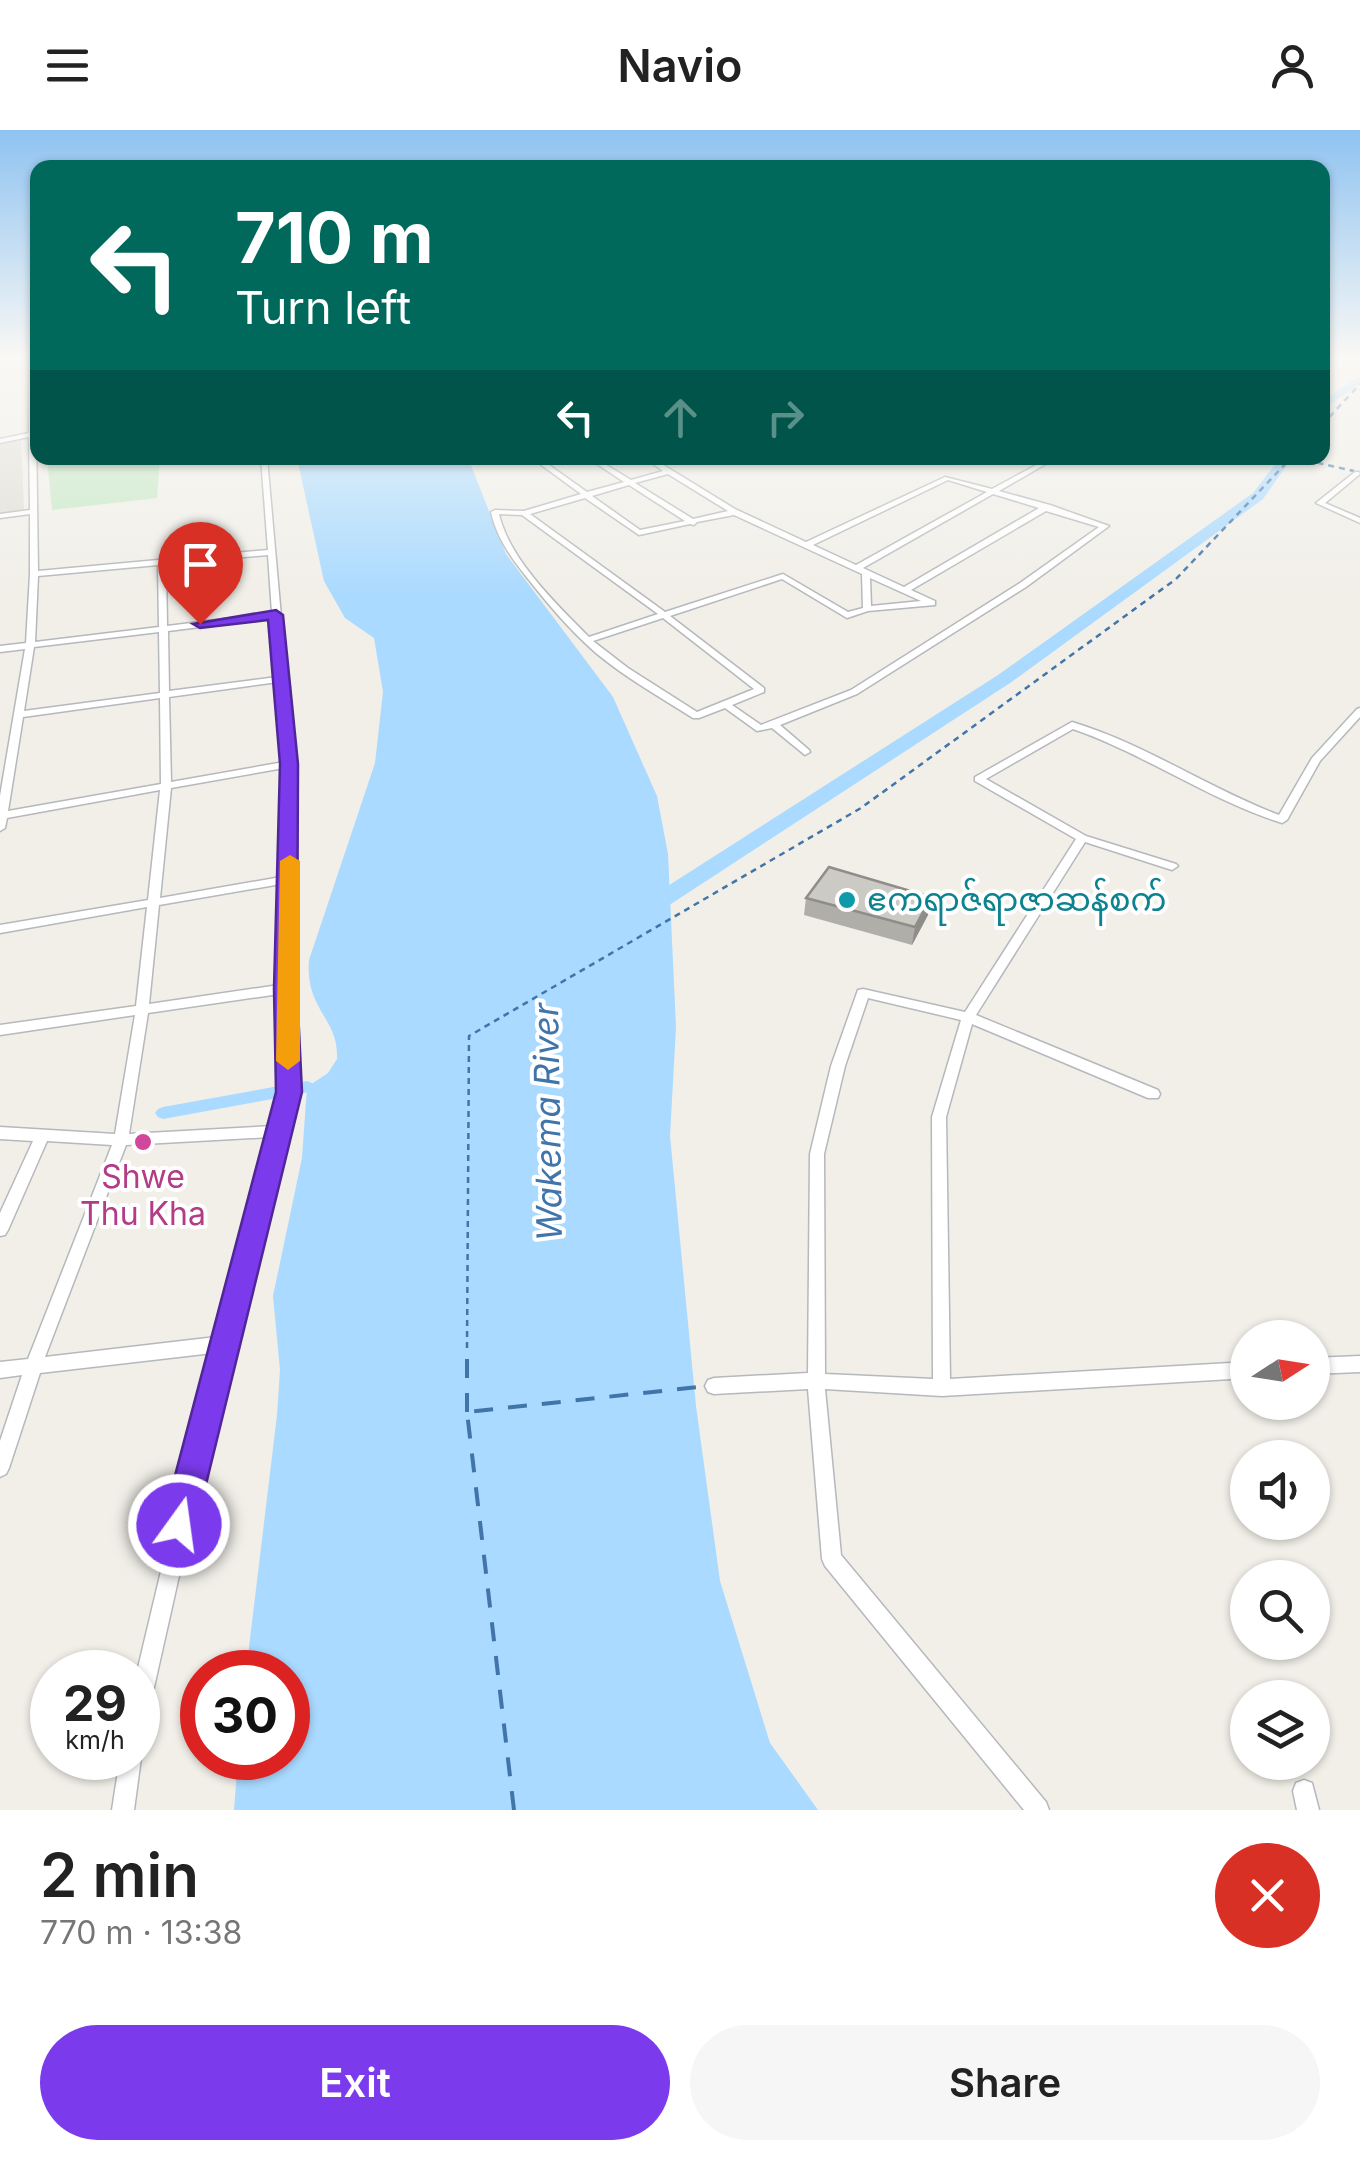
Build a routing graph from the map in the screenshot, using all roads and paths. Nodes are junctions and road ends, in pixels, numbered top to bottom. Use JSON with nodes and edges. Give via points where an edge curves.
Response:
{"nodes":[{"id":1,"x":33,"y":465,"type":"edge"},
{"id":2,"x":265,"y":465,"type":"edge"},
{"id":3,"x":544,"y":465,"type":"edge"},
{"id":4,"x":602,"y":465,"type":"edge"},
{"id":5,"x":659,"y":465,"type":"edge"},
{"id":6,"x":1041,"y":465,"type":"edge"},
{"id":7,"x":668,"y":471,"type":"junction"},
{"id":8,"x":1357,"y":472,"type":"edge"},
{"id":9,"x":628,"y":482,"type":"junction"},
{"id":10,"x":993,"y":492,"type":"junction"},
{"id":11,"x":584,"y":494,"type":"junction"},
{"id":12,"x":1047,"y":506,"type":"junction"},
{"id":13,"x":31,"y":512,"type":"junction"},
{"id":14,"x":735,"y":512,"type":"junction"},
{"id":15,"x":524,"y":514,"type":"junction"},
{"id":16,"x":0,"y":516,"type":"edge"},
{"id":17,"x":1360,"y":520,"type":"edge"},
{"id":18,"x":694,"y":522,"type":"junction"},
{"id":19,"x":807,"y":545,"type":"junction"},
{"id":20,"x":272,"y":552,"type":"junction"},
{"id":21,"x":162,"y":562,"type":"junction"},
{"id":22,"x":855,"y":569,"type":"junction"},
{"id":23,"x":866,"y":572,"type":"junction"},
{"id":24,"x":34,"y":574,"type":"junction"},
{"id":25,"x":905,"y":590,"type":"junction"},
{"id":26,"x":867,"y":609,"type":"junction"},
{"id":27,"x":276,"y":615,"type":"junction"},
{"id":28,"x":664,"y":616,"type":"junction"},
{"id":29,"x":163,"y":628,"type":"junction"},
{"id":30,"x":588,"y":640,"type":"junction"},
{"id":31,"x":30,"y":646,"type":"junction"},
{"id":32,"x":0,"y":649,"type":"edge"},
{"id":33,"x":283,"y":679,"type":"junction"},
{"id":34,"x":166,"y":697,"type":"junction"},
{"id":35,"x":728,"y":706,"type":"junction"},
{"id":36,"x":1360,"y":712,"type":"edge"},
{"id":37,"x":21,"y":714,"type":"junction"},
{"id":38,"x":772,"y":724,"type":"junction"},
{"id":39,"x":805,"y":752,"type":"dead end"},
{"id":40,"x":289,"y":764,"type":"junction"},
{"id":41,"x":166,"y":787,"type":"junction"},
{"id":42,"x":1,"y":820,"type":"edge"},
{"id":43,"x":1082,"y":838,"type":"junction"},
{"id":44,"x":1172,"y":866,"type":"dead end"},
{"id":45,"x":290,"y":880,"type":"junction"},
{"id":46,"x":154,"y":906,"type":"junction"},
{"id":47,"x":0,"y":929,"type":"edge"},
{"id":48,"x":285,"y":989,"type":"junction"},
{"id":49,"x":142,"y":1013,"type":"junction"},
{"id":50,"x":968,"y":1017,"type":"junction"},
{"id":51,"x":0,"y":1030,"type":"edge"},
{"id":52,"x":1153,"y":1094,"type":"dead end"},
{"id":53,"x":281,"y":1132,"type":"junction"},
{"id":54,"x":0,"y":1133,"type":"edge"},
{"id":55,"x":42,"y":1136,"type":"junction"},
{"id":56,"x":121,"y":1140,"type":"junction"},
{"id":57,"x":0,"y":1230,"type":"edge"},
{"id":58,"x":223,"y":1344,"type":"junction"},
{"id":59,"x":1360,"y":1364,"type":"edge"},
{"id":60,"x":1330,"y":1365,"type":"edge"},
{"id":61,"x":34,"y":1366,"type":"junction"},
{"id":62,"x":0,"y":1370,"type":"edge"},
{"id":63,"x":1230,"y":1371,"type":"edge"},
{"id":64,"x":816,"y":1381,"type":"junction"},
{"id":65,"x":714,"y":1386,"type":"dead end"},
{"id":66,"x":942,"y":1388,"type":"junction"},
{"id":67,"x":0,"y":1468,"type":"edge"},
{"id":68,"x":153,"y":1650,"type":"edge"},
{"id":69,"x":127,"y":1780,"type":"edge"},
{"id":70,"x":123,"y":1810,"type":"edge"},
{"id":71,"x":1038,"y":1810,"type":"edge"}],
"edges":[{"from":1,"to":13,"type":"street"},
{"from":2,"to":20,"type":"street"},
{"from":3,"to":11,"type":"street"},
{"from":4,"to":9,"type":"street"},
{"from":5,"to":7,"type":"street"},
{"from":6,"to":10,"type":"street"},
{"from":7,"to":9,"type":"street"},
{"from":7,"to":14,"type":"street"},
{"from":8,"to":17,"type":"street","via":[[1320,503]]},
{"from":9,"to":11,"type":"street"},
{"from":9,"to":18,"type":"street"},
{"from":10,"to":12,"type":"street"},
{"from":10,"to":19,"type":"street","via":[[947,478]]},
{"from":10,"to":22,"type":"street"},
{"from":11,"to":15,"type":"street"},
{"from":11,"to":18,"type":"street","via":[[639,533]]},
{"from":12,"to":25,"type":"street"},
{"from":12,"to":38,"type":"street","via":[[1105,526],[854,692]]},
{"from":13,"to":16,"type":"street"},
{"from":13,"to":24,"type":"street"},
{"from":14,"to":18,"type":"street"},
{"from":14,"to":19,"type":"street"},
{"from":15,"to":28,"type":"street"},
{"from":15,"to":30,"type":"street","via":[[496,512],[496,522],[524,567]]},
{"from":19,"to":22,"type":"street"},
{"from":20,"to":21,"type":"street"},
{"from":20,"to":27,"type":"street"},
{"from":21,"to":24,"type":"street"},
{"from":21,"to":29,"type":"street"},
{"from":22,"to":23,"type":"street"},
{"from":23,"to":25,"type":"street"},
{"from":23,"to":26,"type":"street"},
{"from":24,"to":31,"type":"street"},
{"from":25,"to":26,"type":"street","via":[[932,603]]},
{"from":26,"to":28,"type":"street","via":[[847,615],[782,576]]},
{"from":27,"to":29,"type":"street"},
{"from":27,"to":33,"type":"street"},
{"from":28,"to":30,"type":"street"},
{"from":28,"to":35,"type":"street","via":[[761,690]]},
{"from":29,"to":31,"type":"street"},
{"from":29,"to":34,"type":"street"},
{"from":30,"to":35,"type":"street","via":[[696,716]]},
{"from":31,"to":32,"type":"street"},
{"from":31,"to":37,"type":"street"},
{"from":33,"to":34,"type":"street"},
{"from":33,"to":40,"type":"street"},
{"from":34,"to":37,"type":"street"},
{"from":34,"to":41,"type":"street"},
{"from":35,"to":38,"type":"street","via":[[760,729]]},
{"from":36,"to":43,"type":"street","via":[[1316,760],[1282,820],[1230,803],[1098,732],[1072,725],[979,778]]},
{"from":37,"to":42,"type":"street"},
{"from":38,"to":39,"type":"street"},
{"from":40,"to":41,"type":"street"},
{"from":40,"to":45,"type":"street"},
{"from":41,"to":42,"type":"street"},
{"from":41,"to":46,"type":"street"},
{"from":43,"to":44,"type":"street"},
{"from":43,"to":50,"type":"street"},
{"from":45,"to":46,"type":"street"},
{"from":45,"to":48,"type":"street"},
{"from":46,"to":47,"type":"street"},
{"from":46,"to":49,"type":"street"},
{"from":48,"to":49,"type":"street"},
{"from":48,"to":53,"type":"street","via":[[289,1092]]},
{"from":49,"to":51,"type":"street"},
{"from":49,"to":56,"type":"street"},
{"from":50,"to":52,"type":"street"},
{"from":50,"to":64,"type":"street","via":[[863,993],[817,1154]]},
{"from":50,"to":66,"type":"street","via":[[939,1117]]},
{"from":53,"to":56,"type":"street"},
{"from":53,"to":58,"type":"street"},
{"from":54,"to":55,"type":"street"},
{"from":55,"to":56,"type":"street"},
{"from":55,"to":57,"type":"street"},
{"from":56,"to":61,"type":"street"},
{"from":58,"to":61,"type":"street"},
{"from":58,"to":68,"type":"street"},
{"from":59,"to":60,"type":"street"},
{"from":61,"to":62,"type":"street"},
{"from":61,"to":67,"type":"street"},
{"from":63,"to":66,"type":"street"},
{"from":64,"to":65,"type":"street"},
{"from":64,"to":66,"type":"street"},
{"from":64,"to":71,"type":"street","via":[[832,1559]]},
{"from":69,"to":70,"type":"street"}]}
